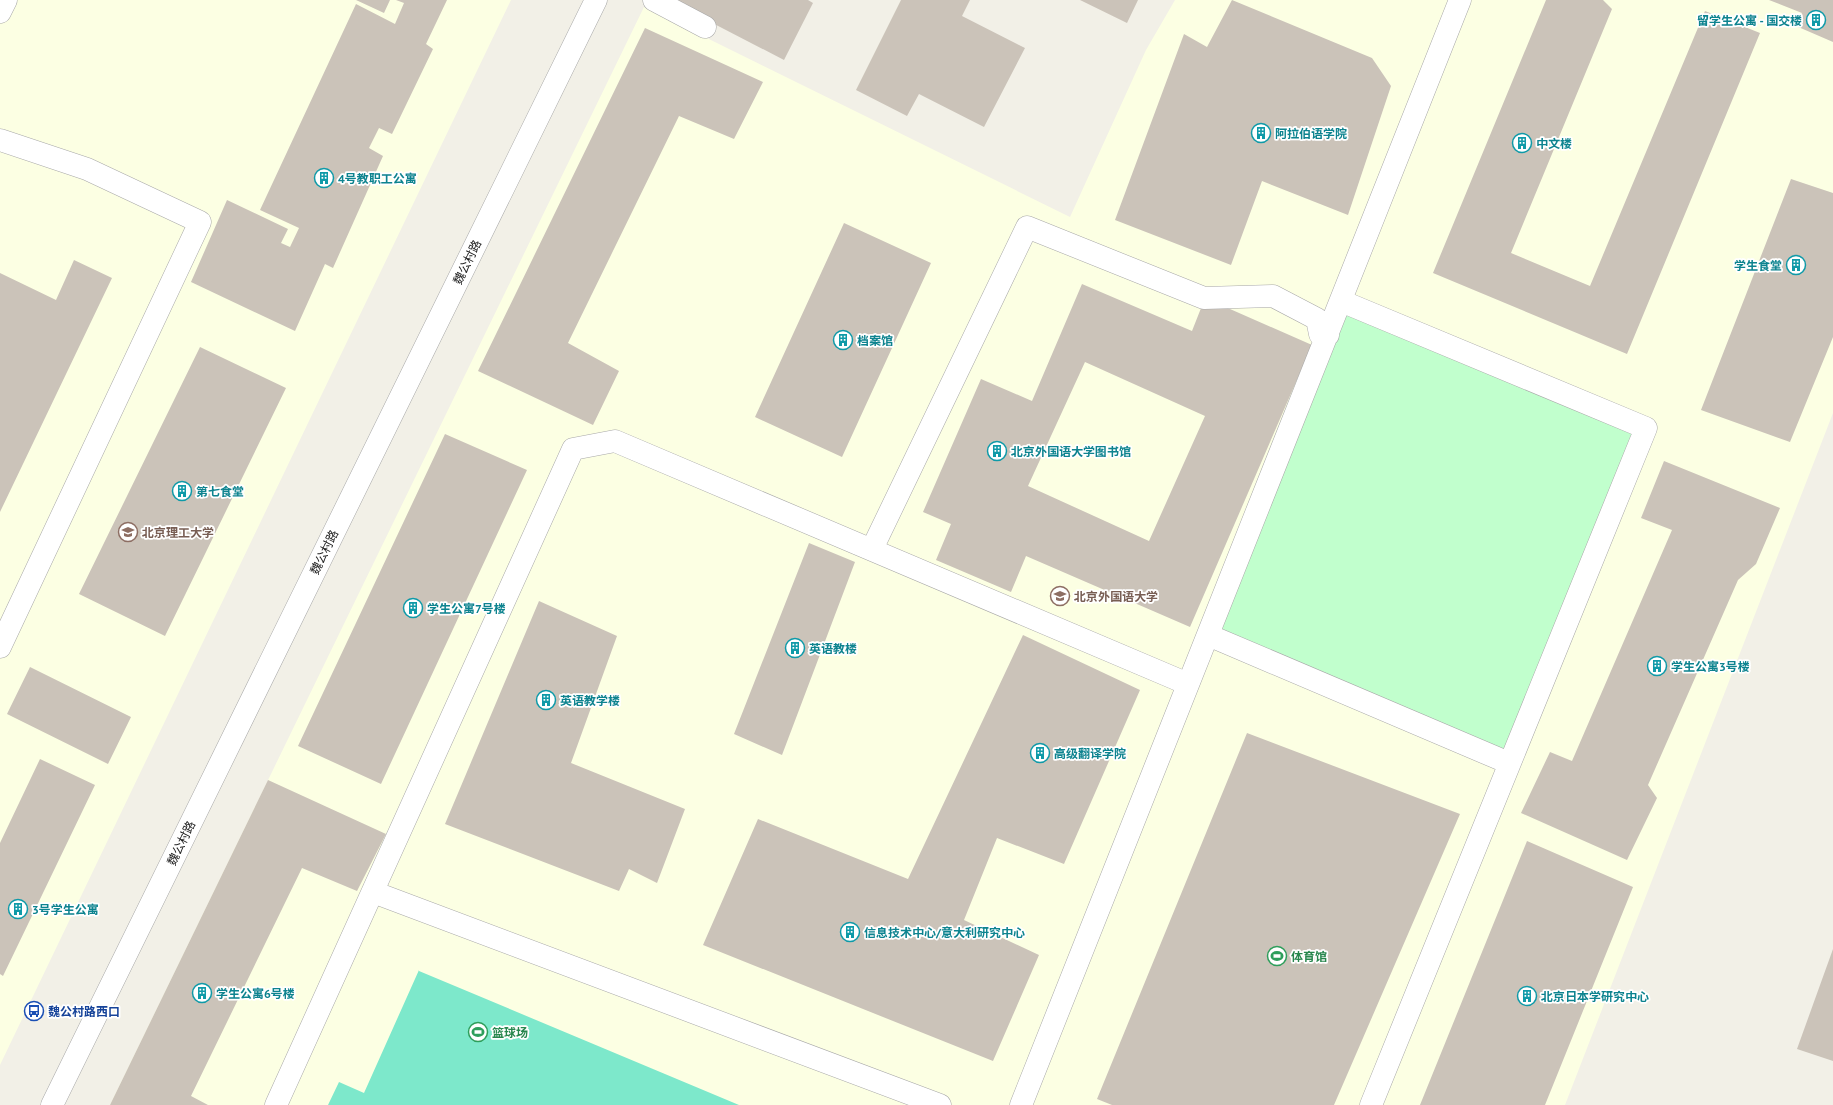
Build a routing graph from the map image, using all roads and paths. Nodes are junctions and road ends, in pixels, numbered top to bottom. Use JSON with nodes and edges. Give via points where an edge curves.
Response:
{"nodes":[{"id":1,"x":6,"y":0,"type":"edge"},
{"id":2,"x":596,"y":0,"type":"edge"},
{"id":3,"x":654,"y":0,"type":"edge"},
{"id":4,"x":1460,"y":0,"type":"edge"},
{"id":5,"x":0,"y":12,"type":"edge"},
{"id":6,"x":705,"y":27,"type":"dead end"},
{"id":7,"x":0,"y":140,"type":"edge"},
{"id":8,"x":1341,"y":301,"type":"junction"},
{"id":9,"x":1328,"y":335,"type":"junction"},
{"id":10,"x":872,"y":550,"type":"junction"},
{"id":11,"x":1208,"y":635,"type":"junction"},
{"id":12,"x":1,"y":643,"type":"edge"},
{"id":13,"x":1188,"y":684,"type":"junction"},
{"id":14,"x":1509,"y":763,"type":"junction"},
{"id":15,"x":373,"y":892,"type":"junction"},
{"id":16,"x":52,"y":1105,"type":"edge"},
{"id":17,"x":276,"y":1105,"type":"edge"},
{"id":18,"x":940,"y":1105,"type":"edge"},
{"id":19,"x":1020,"y":1105,"type":"edge"},
{"id":20,"x":1371,"y":1105,"type":"edge"}],
"edges":[{"from":1,"to":5,"type":"street"},
{"from":2,"to":16,"type":"street","name":"魏公村路"},
{"from":3,"to":6,"type":"street"},
{"from":4,"to":8,"type":"street"},
{"from":7,"to":12,"type":"street","via":[[87,169],[200,222]]},
{"from":8,"to":9,"type":"street"},
{"from":8,"to":14,"type":"street","via":[[1646,428]]},
{"from":9,"to":10,"type":"street","via":[[1320,334],[1317,319],[1273,296],[1204,298],[1027,227]]},
{"from":9,"to":11,"type":"street"},
{"from":10,"to":13,"type":"street"},
{"from":10,"to":15,"type":"street","via":[[615,441],[573,449]]},
{"from":11,"to":13,"type":"street"},
{"from":11,"to":14,"type":"street"},
{"from":13,"to":19,"type":"street"},
{"from":14,"to":20,"type":"street"},
{"from":15,"to":17,"type":"street"},
{"from":15,"to":18,"type":"street"}]}
